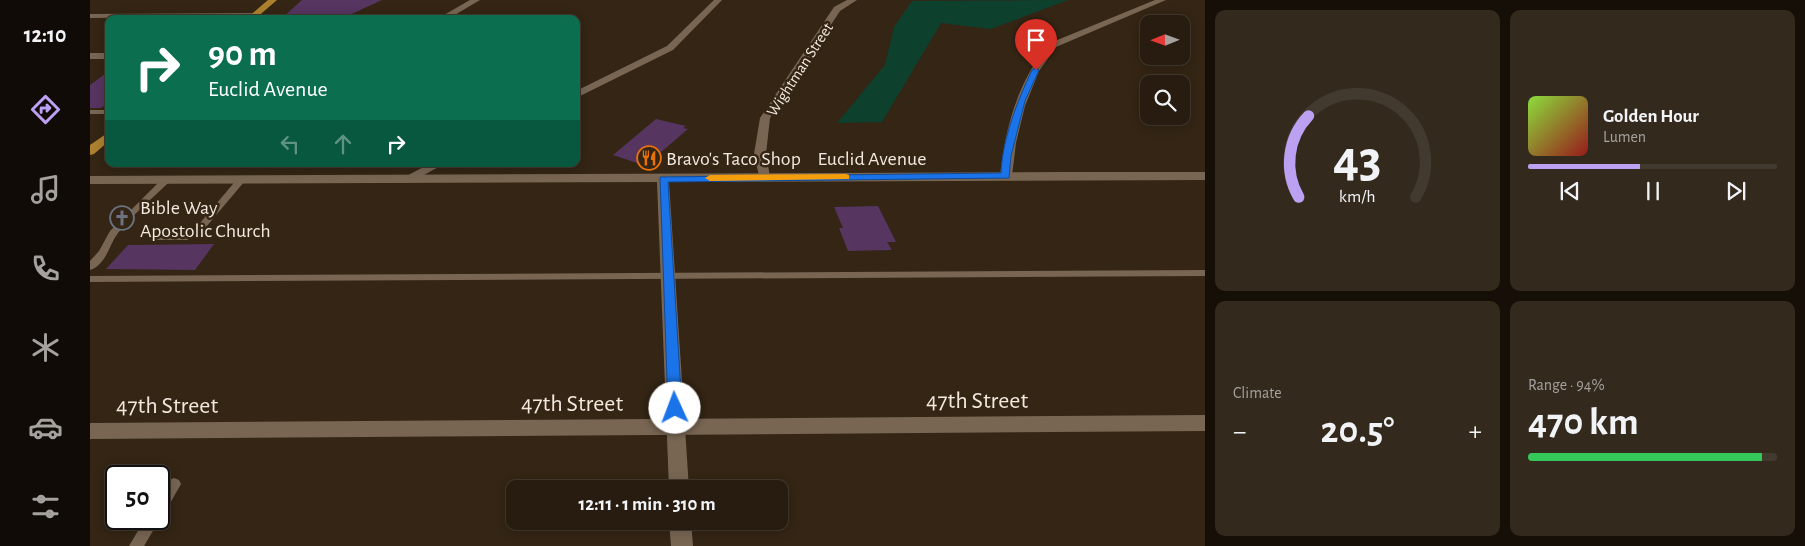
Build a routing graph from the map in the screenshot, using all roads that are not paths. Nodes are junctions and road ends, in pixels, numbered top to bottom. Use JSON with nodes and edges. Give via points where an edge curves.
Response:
{"nodes":[{"id":1,"x":273,"y":0,"type":"edge"},
{"id":2,"x":476,"y":0,"type":"edge"},
{"id":3,"x":718,"y":0,"type":"edge"},
{"id":4,"x":853,"y":0,"type":"edge"},
{"id":5,"x":1162,"y":0,"type":"edge"},
{"id":6,"x":255,"y":15,"type":"edge"},
{"id":7,"x":448,"y":15,"type":"edge"},
{"id":8,"x":90,"y":16,"type":"edge"},
{"id":9,"x":105,"y":16,"type":"edge"},
{"id":10,"x":90,"y":56,"type":"edge"},
{"id":11,"x":105,"y":56,"type":"edge"},
{"id":12,"x":580,"y":93,"type":"edge"},
{"id":13,"x":90,"y":112,"type":"edge"},
{"id":14,"x":105,"y":112,"type":"edge"},
{"id":15,"x":105,"y":138,"type":"edge"},
{"id":16,"x":90,"y":151,"type":"edge"},
{"id":17,"x":432,"y":167,"type":"edge"},
{"id":18,"x":1006,"y":176,"type":"junction"},
{"id":19,"x":1205,"y":176,"type":"edge"},
{"id":20,"x":764,"y":177,"type":"junction"},
{"id":21,"x":407,"y":179,"type":"junction"},
{"id":22,"x":664,"y":179,"type":"junction"},
{"id":23,"x":90,"y":180,"type":"edge"},
{"id":24,"x":241,"y":180,"type":"junction"},
{"id":25,"x":165,"y":181,"type":"junction"},
{"id":26,"x":159,"y":238,"type":"dead end"},
{"id":27,"x":90,"y":267,"type":"edge"},
{"id":28,"x":1205,"y":274,"type":"edge"},
{"id":29,"x":669,"y":276,"type":"junction"},
{"id":30,"x":90,"y":280,"type":"edge"},
{"id":31,"x":1205,"y":423,"type":"edge"},
{"id":32,"x":676,"y":427,"type":"junction"},
{"id":33,"x":90,"y":431,"type":"edge"},
{"id":34,"x":679,"y":480,"type":"edge"},
{"id":35,"x":174,"y":484,"type":"dead end"},
{"id":36,"x":170,"y":491,"type":"edge"},
{"id":37,"x":146,"y":530,"type":"edge"},
{"id":38,"x":681,"y":530,"type":"edge"},
{"id":39,"x":136,"y":546,"type":"edge"},
{"id":40,"x":682,"y":546,"type":"edge"}],
"edges":[{"from":1,"to":6,"type":"main road"},
{"from":2,"to":7,"type":"street"},
{"from":3,"to":12,"type":"street","via":[[670,48]]},
{"from":4,"to":20,"type":"street","name":"Wightman Street","via":[[837,10],[765,118],[760,154]]},
{"from":5,"to":18,"type":"street","via":[[1053,45],[1043,55],[1021,101],[1007,156]]},
{"from":8,"to":9,"type":"lane"},
{"from":10,"to":11,"type":"street"},
{"from":13,"to":14,"type":"lane"},
{"from":15,"to":16,"type":"main road"},
{"from":17,"to":21,"type":"street"},
{"from":18,"to":19,"type":"street","name":"Euclid Avenue"},
{"from":18,"to":20,"type":"street","name":"Euclid Avenue"},
{"from":20,"to":22,"type":"street","name":"Euclid Avenue"},
{"from":21,"to":22,"type":"street","name":"Euclid Avenue"},
{"from":21,"to":24,"type":"street","name":"Euclid Avenue"},
{"from":22,"to":29,"type":"street"},
{"from":23,"to":25,"type":"street","name":"Euclid Avenue"},
{"from":24,"to":25,"type":"street","name":"Euclid Avenue"},
{"from":24,"to":26,"type":"lane","via":[[198,230],[187,237]]},
{"from":25,"to":27,"type":"lane","via":[[113,233],[103,253]]},
{"from":28,"to":29,"type":"lane"},
{"from":29,"to":30,"type":"lane"},
{"from":29,"to":32,"type":"street"},
{"from":31,"to":32,"type":"street","name":"47th Street"},
{"from":32,"to":33,"type":"street","name":"47th Street"},
{"from":32,"to":34,"type":"street"},
{"from":35,"to":36,"type":"lane"},
{"from":37,"to":39,"type":"lane"},
{"from":38,"to":40,"type":"street"}]}
